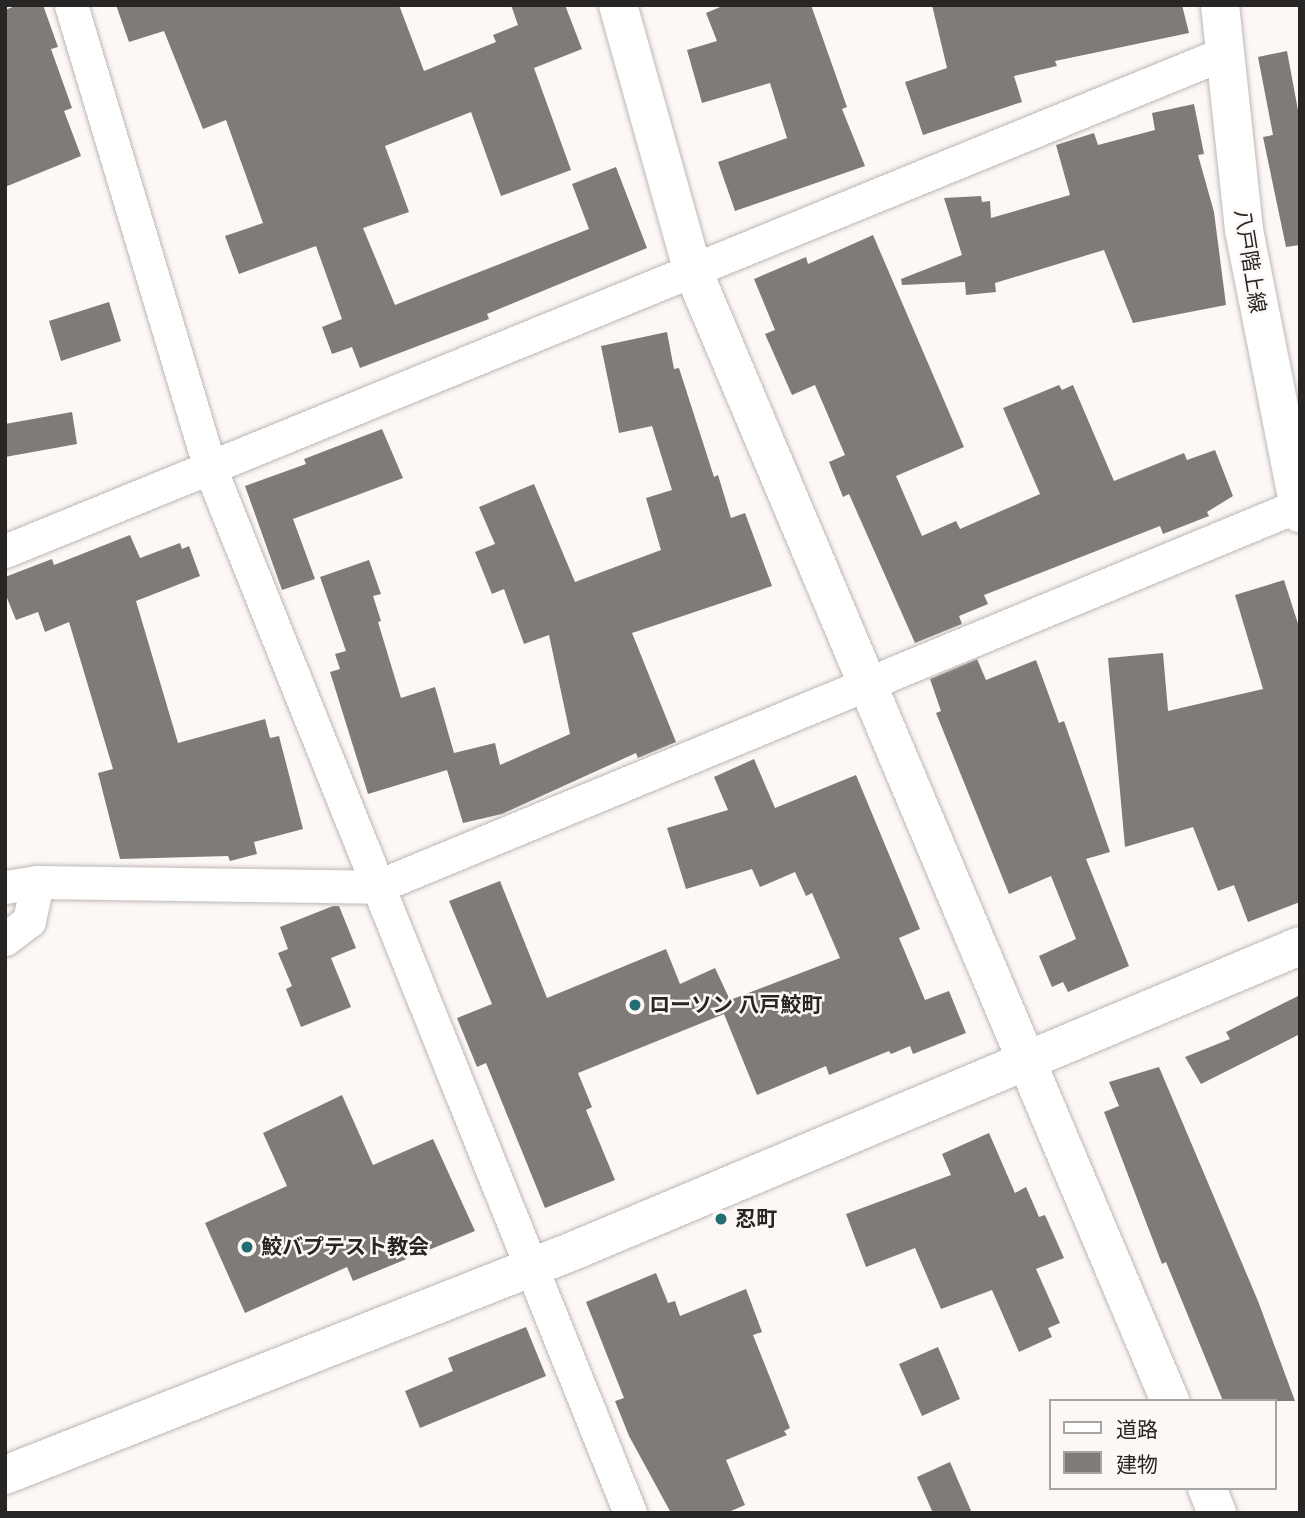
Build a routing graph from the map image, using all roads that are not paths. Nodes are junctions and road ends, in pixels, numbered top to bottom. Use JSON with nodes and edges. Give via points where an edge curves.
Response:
{"nodes":[{"id":1,"x":71,"y":5,"type":"edge"},
{"id":2,"x":618,"y":5,"type":"edge"},
{"id":3,"x":1220,"y":5,"type":"edge"},
{"id":4,"x":1225,"y":53,"type":"junction"},
{"id":5,"x":693,"y":271,"type":"junction"},
{"id":6,"x":209,"y":466,"type":"junction"},
{"id":7,"x":1298,"y":510,"type":"edge"},
{"id":8,"x":5,"y":551,"type":"edge"},
{"id":9,"x":869,"y":683,"type":"junction"},
{"id":10,"x":21,"y":884,"type":"edge"},
{"id":11,"x":376,"y":887,"type":"junction"},
{"id":12,"x":5,"y":939,"type":"edge"},
{"id":13,"x":1300,"y":946,"type":"edge"},
{"id":14,"x":1029,"y":1062,"type":"junction"},
{"id":15,"x":530,"y":1268,"type":"junction"},
{"id":16,"x":1169,"y":1399,"type":"edge"},
{"id":17,"x":5,"y":1475,"type":"edge"},
{"id":18,"x":1208,"y":1490,"type":"edge"},
{"id":19,"x":630,"y":1513,"type":"edge"},
{"id":20,"x":1217,"y":1513,"type":"edge"}],
"edges":[{"from":1,"to":6,"type":"street"},
{"from":2,"to":5,"type":"street"},
{"from":3,"to":4,"type":"street","name":"八戸階上線"},
{"from":4,"to":5,"type":"street"},
{"from":4,"to":7,"type":"street","name":"八戸階上線","via":[[1244,230]]},
{"from":5,"to":6,"type":"street"},
{"from":5,"to":9,"type":"street"},
{"from":6,"to":8,"type":"street"},
{"from":6,"to":11,"type":"street"},
{"from":7,"to":9,"type":"street"},
{"from":9,"to":11,"type":"street"},
{"from":9,"to":14,"type":"street"},
{"from":10,"to":11,"type":"street"},
{"from":10,"to":12,"type":"street","via":[[29,921]]},
{"from":11,"to":15,"type":"street"},
{"from":13,"to":14,"type":"street"},
{"from":14,"to":15,"type":"street"},
{"from":14,"to":16,"type":"street"},
{"from":15,"to":17,"type":"street"},
{"from":15,"to":19,"type":"street"},
{"from":18,"to":20,"type":"street"}]}
